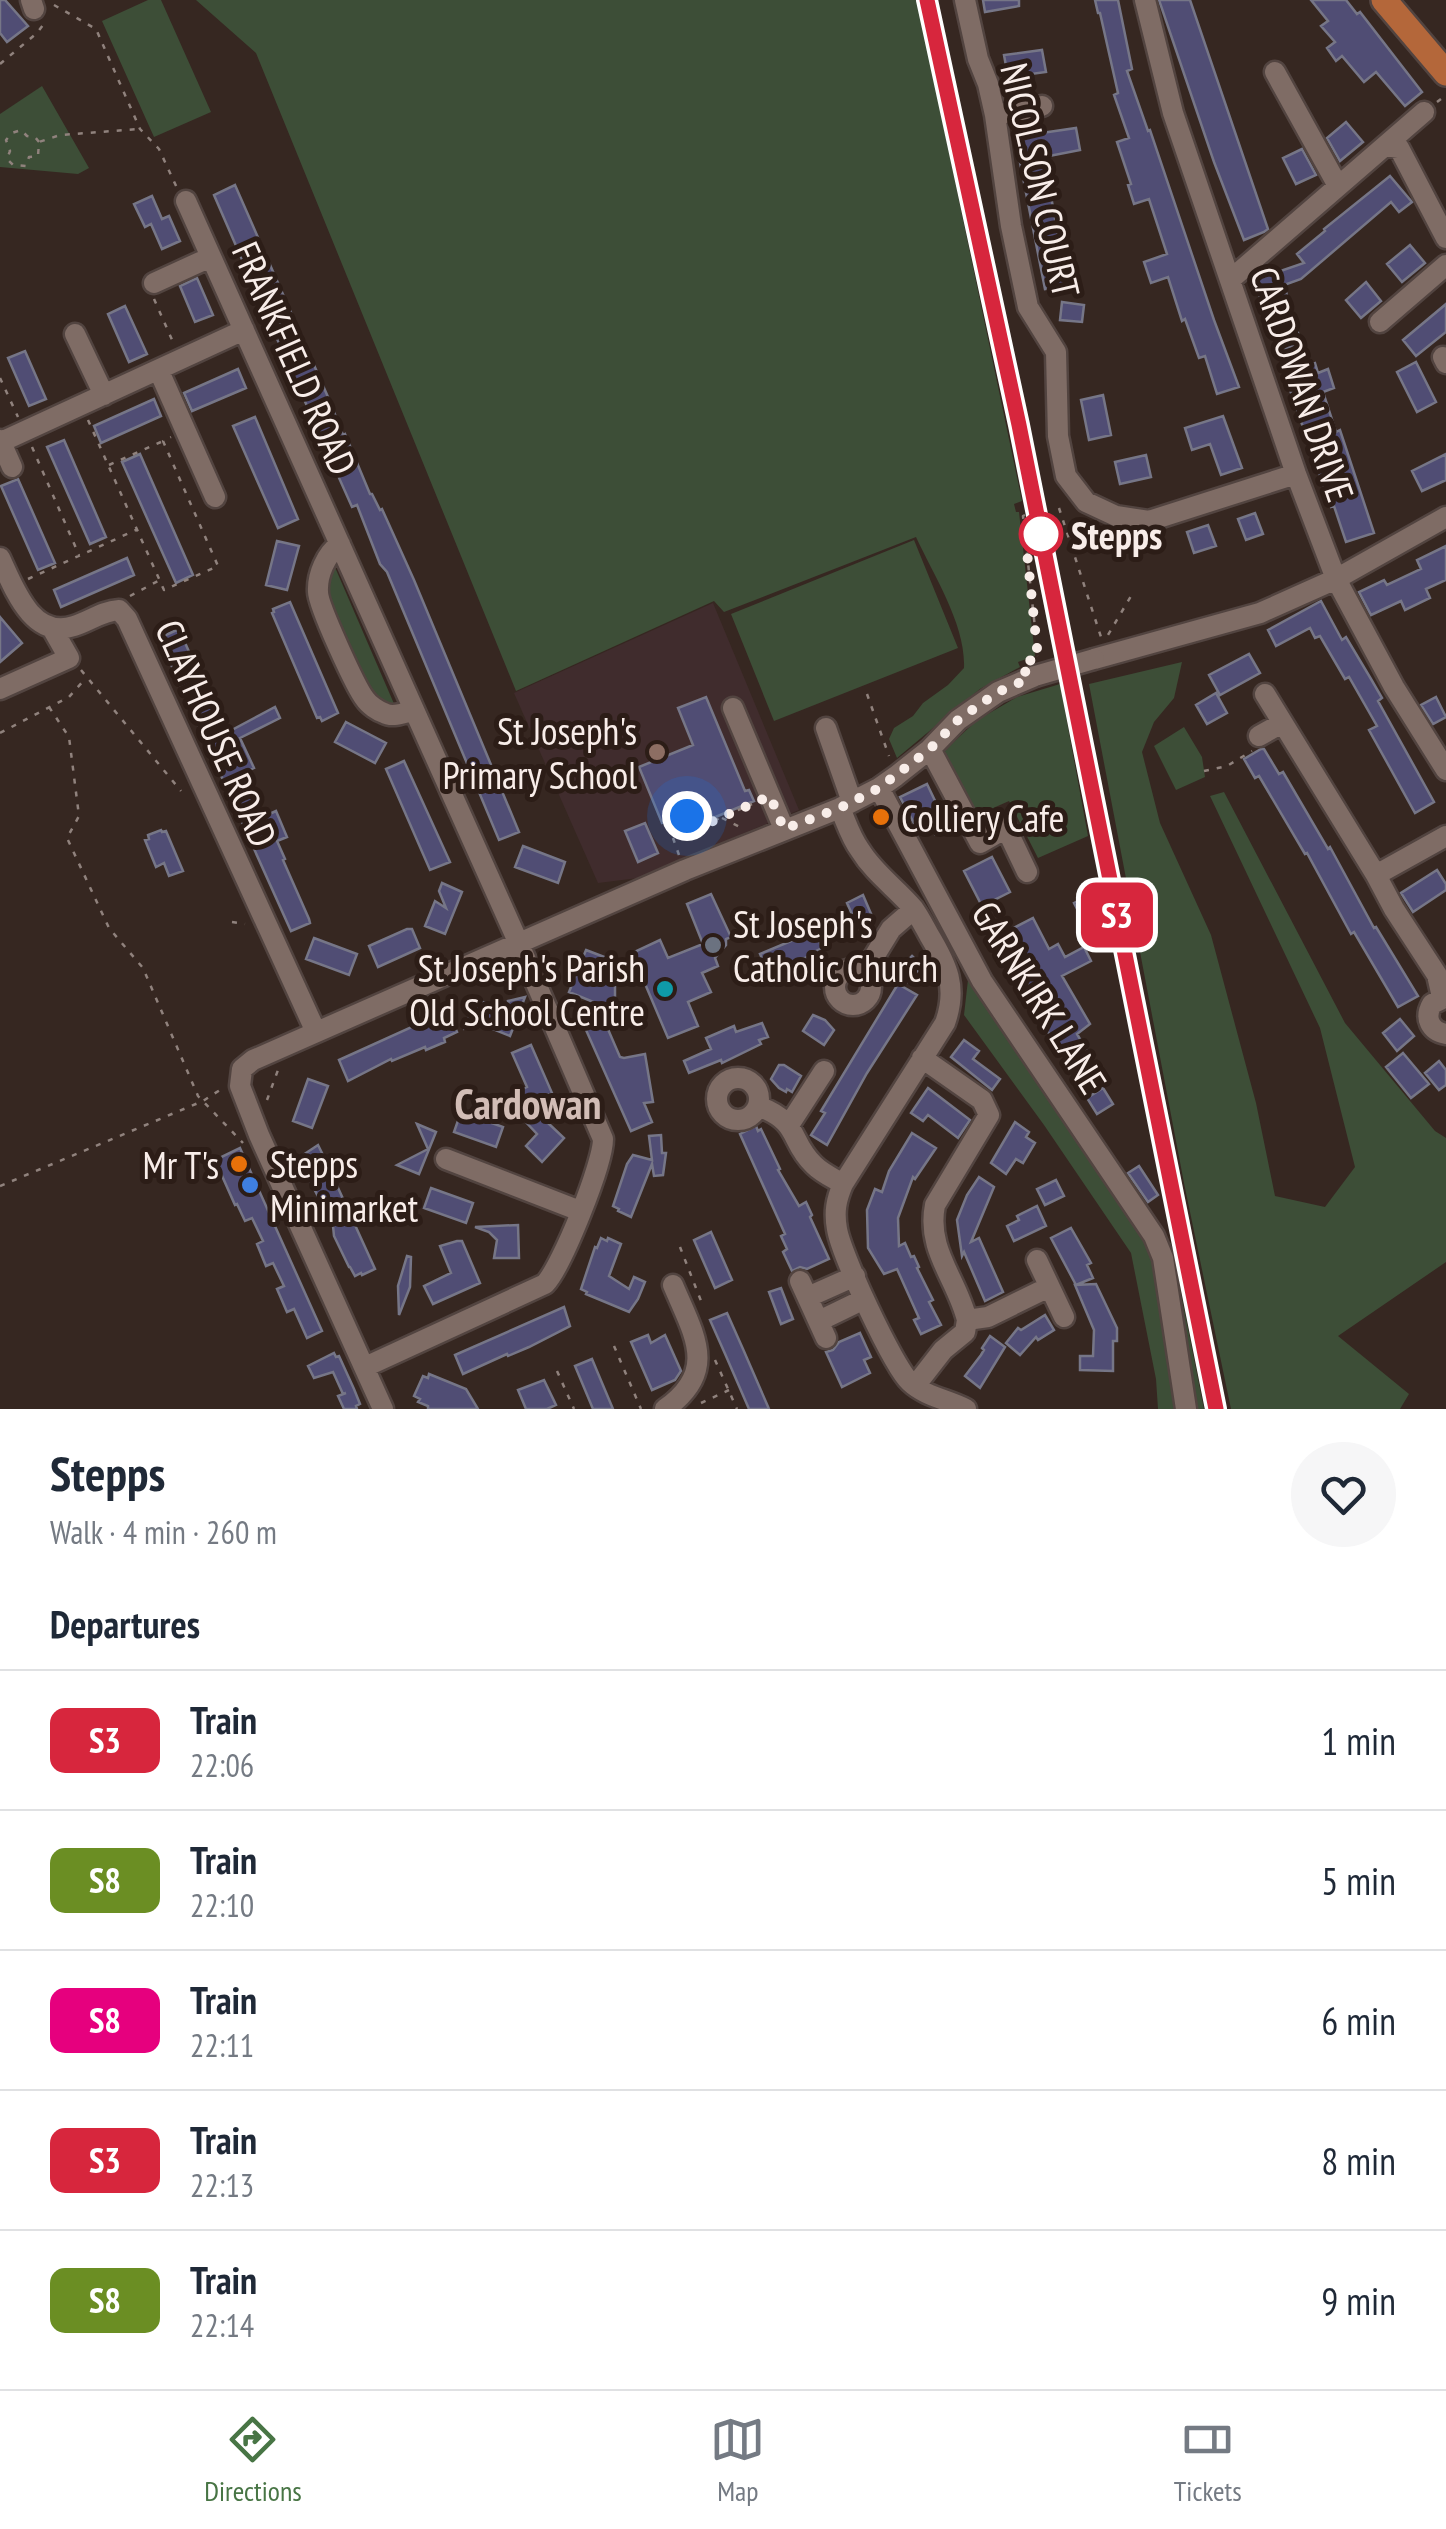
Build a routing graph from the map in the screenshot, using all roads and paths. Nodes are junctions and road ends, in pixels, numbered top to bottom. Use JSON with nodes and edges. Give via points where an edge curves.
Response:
{"nodes":[{"id":1,"x":54,"y":0,"type":"edge"},
{"id":2,"x":965,"y":0,"type":"edge"},
{"id":3,"x":1145,"y":0,"type":"edge"},
{"id":4,"x":1384,"y":0,"type":"edge"},
{"id":5,"x":37,"y":10,"type":"edge"},
{"id":6,"x":0,"y":64,"type":"edge"},
{"id":7,"x":1275,"y":72,"type":"dead end"},
{"id":8,"x":1446,"y":72,"type":"edge"},
{"id":9,"x":1042,"y":106,"type":"dead end"},
{"id":10,"x":1424,"y":112,"type":"dead end"},
{"id":11,"x":996,"y":115,"type":"junction"},
{"id":12,"x":140,"y":129,"type":"junction"},
{"id":13,"x":39,"y":142,"type":"junction"},
{"id":14,"x":1386,"y":146,"type":"junction"},
{"id":15,"x":1338,"y":186,"type":"junction"},
{"id":16,"x":186,"y":201,"type":"joint"},
{"id":17,"x":1446,"y":238,"type":"edge"},
{"id":18,"x":211,"y":256,"type":"junction"},
{"id":19,"x":1446,"y":265,"type":"edge"},
{"id":20,"x":1230,"y":280,"type":"junction"},
{"id":21,"x":154,"y":283,"type":"joint"},
{"id":22,"x":1380,"y":322,"type":"dead end"},
{"id":23,"x":244,"y":330,"type":"junction"},
{"id":24,"x":75,"y":334,"type":"dead end"},
{"id":25,"x":182,"y":360,"type":"junction"},
{"id":26,"x":159,"y":371,"type":"junction"},
{"id":27,"x":0,"y":378,"type":"edge"},
{"id":28,"x":7,"y":394,"type":"junction"},
{"id":29,"x":104,"y":395,"type":"junction"},
{"id":30,"x":0,"y":397,"type":"edge"},
{"id":31,"x":81,"y":405,"type":"junction"},
{"id":32,"x":25,"y":430,"type":"junction"},
{"id":33,"x":186,"y":431,"type":"junction"},
{"id":34,"x":0,"y":441,"type":"edge"},
{"id":35,"x":163,"y":441,"type":"junction"},
{"id":36,"x":109,"y":465,"type":"junction"},
{"id":37,"x":12,"y":466,"type":"dead end"},
{"id":38,"x":1296,"y":474,"type":"junction"},
{"id":39,"x":215,"y":497,"type":"dead end"},
{"id":40,"x":1059,"y":508,"type":"dead end"},
{"id":41,"x":1025,"y":516,"type":"dead end"},
{"id":42,"x":1446,"y":517,"type":"edge"},
{"id":43,"x":138,"y":528,"type":"junction"},
{"id":44,"x":340,"y":544,"type":"junction"},
{"id":45,"x":79,"y":556,"type":"junction"},
{"id":46,"x":0,"y":558,"type":"edge"},
{"id":47,"x":41,"y":573,"type":"dead end"},
{"id":48,"x":1336,"y":578,"type":"junction"},
{"id":49,"x":159,"y":580,"type":"junction"},
{"id":50,"x":141,"y":588,"type":"dead end"},
{"id":51,"x":6,"y":589,"type":"edge"},
{"id":52,"x":1131,"y":596,"type":"dead end"},
{"id":53,"x":52,"y":628,"type":"junction"},
{"id":54,"x":69,"y":658,"type":"junction"},
{"id":55,"x":1037,"y":667,"type":"junction"},
{"id":56,"x":87,"y":676,"type":"junction"},
{"id":57,"x":0,"y":689,"type":"edge"},
{"id":58,"x":867,"y":694,"type":"dead end"},
{"id":59,"x":1264,"y":694,"type":"dead end"},
{"id":60,"x":49,"y":707,"type":"junction"},
{"id":61,"x":733,"y":708,"type":"dead end"},
{"id":62,"x":414,"y":710,"type":"junction"},
{"id":63,"x":1282,"y":723,"type":"junction"},
{"id":64,"x":826,"y":728,"type":"dead end"},
{"id":65,"x":0,"y":733,"type":"edge"},
{"id":66,"x":1260,"y":736,"type":"joint"},
{"id":67,"x":930,"y":749,"type":"junction"},
{"id":68,"x":1446,"y":770,"type":"edge"},
{"id":69,"x":1204,"y":771,"type":"dead end"},
{"id":70,"x":888,"y":782,"type":"junction"},
{"id":71,"x":182,"y":792,"type":"dead end"},
{"id":72,"x":770,"y":796,"type":"junction"},
{"id":73,"x":846,"y":805,"type":"junction"},
{"id":74,"x":784,"y":829,"type":"junction"},
{"id":75,"x":1446,"y":836,"type":"edge"},
{"id":76,"x":685,"y":870,"type":"junction"},
{"id":77,"x":1027,"y":872,"type":"dead end"},
{"id":78,"x":1376,"y":875,"type":"junction"},
{"id":79,"x":914,"y":909,"type":"junction"},
{"id":80,"x":519,"y":944,"type":"junction"},
{"id":81,"x":864,"y":973,"type":"dead end"},
{"id":82,"x":1444,"y":997,"type":"edge"},
{"id":83,"x":316,"y":1032,"type":"junction"},
{"id":84,"x":1446,"y":1034,"type":"edge"},
{"id":85,"x":287,"y":1045,"type":"junction"},
{"id":86,"x":922,"y":1058,"type":"junction"},
{"id":87,"x":824,"y":1071,"type":"dead end"},
{"id":88,"x":240,"y":1077,"type":"junction"},
{"id":89,"x":202,"y":1101,"type":"junction"},
{"id":90,"x":758,"y":1106,"type":"dead end"},
{"id":91,"x":789,"y":1125,"type":"junction"},
{"id":92,"x":258,"y":1132,"type":"junction"},
{"id":93,"x":446,"y":1159,"type":"dead end"},
{"id":94,"x":842,"y":1184,"type":"junction"},
{"id":95,"x":0,"y":1186,"type":"edge"},
{"id":96,"x":580,"y":1211,"type":"junction"},
{"id":97,"x":680,"y":1247,"type":"dead end"},
{"id":98,"x":1036,"y":1260,"type":"dead end"},
{"id":99,"x":856,"y":1276,"type":"junction"},
{"id":100,"x":673,"y":1285,"type":"dead end"},
{"id":101,"x":1049,"y":1286,"type":"junction"},
{"id":102,"x":854,"y":1304,"type":"dead end"},
{"id":103,"x":704,"y":1311,"type":"dead end"},
{"id":104,"x":1064,"y":1317,"type":"dead end"},
{"id":105,"x":968,"y":1320,"type":"junction"},
{"id":106,"x":614,"y":1346,"type":"dead end"},
{"id":107,"x":716,"y":1360,"type":"dead end"},
{"id":108,"x":364,"y":1367,"type":"junction"},
{"id":109,"x":557,"y":1371,"type":"dead end"},
{"id":110,"x":915,"y":1386,"type":"junction"},
{"id":111,"x":728,"y":1390,"type":"junction"},
{"id":112,"x":700,"y":1403,"type":"dead end"},
{"id":113,"x":383,"y":1409,"type":"edge"},
{"id":114,"x":574,"y":1409,"type":"edge"},
{"id":115,"x":641,"y":1409,"type":"edge"},
{"id":116,"x":665,"y":1409,"type":"edge"},
{"id":117,"x":737,"y":1409,"type":"edge"},
{"id":118,"x":966,"y":1409,"type":"edge"},
{"id":119,"x":1186,"y":1409,"type":"edge"}],
"edges":[{"from":1,"to":12,"type":"path","via":[[96,30]]},
{"from":2,"to":11,"type":"street","name":"NICOLSON COURT"},
{"from":3,"to":20,"type":"street","name":"CARDOWAN DRIVE","via":[[1172,112]]},
{"from":4,"to":8,"type":"main road"},
{"from":5,"to":6,"type":"path","via":[[37,33]]},
{"from":7,"to":15,"type":"street"},
{"from":9,"to":11,"type":"street"},
{"from":10,"to":14,"type":"street"},
{"from":11,"to":38,"type":"street","name":"NICOLSON COURT","via":[[1028,307],[1056,352],[1066,476],[1086,502],[1149,521]]},
{"from":12,"to":13,"type":"path"},
{"from":12,"to":16,"type":"path","via":[[159,149]]},
{"from":13,"to":13,"type":"path","via":[[38,156],[26,166],[6,159],[12,133],[21,130]]},
{"from":14,"to":15,"type":"street"},
{"from":14,"to":17,"type":"street","via":[[1398,148]]},
{"from":15,"to":20,"type":"street"},
{"from":16,"to":18,"type":"street","name":"FRANKFIELD ROAD"},
{"from":18,"to":21,"type":"street"},
{"from":18,"to":23,"type":"street","name":"FRANKFIELD ROAD"},
{"from":19,"to":22,"type":"street"},
{"from":20,"to":38,"type":"street","name":"CARDOWAN DRIVE"},
{"from":21,"to":25,"type":"path","via":[[153,298]]},
{"from":23,"to":25,"type":"street"},
{"from":23,"to":44,"type":"street","name":"FRANKFIELD ROAD"},
{"from":24,"to":29,"type":"street"},
{"from":25,"to":26,"type":"street"},
{"from":26,"to":29,"type":"street"},
{"from":26,"to":33,"type":"street"},
{"from":27,"to":28,"type":"path"},
{"from":28,"to":30,"type":"path"},
{"from":28,"to":32,"type":"path"},
{"from":29,"to":31,"type":"street"},
{"from":31,"to":32,"type":"street"},
{"from":31,"to":36,"type":"path"},
{"from":32,"to":34,"type":"street"},
{"from":32,"to":45,"type":"path"},
{"from":33,"to":35,"type":"path"},
{"from":33,"to":39,"type":"street"},
{"from":34,"to":37,"type":"street"},
{"from":35,"to":36,"type":"path"},
{"from":35,"to":49,"type":"path","via":[[218,566],[164,590]]},
{"from":36,"to":43,"type":"path"},
{"from":38,"to":48,"type":"street","name":"CARDOWAN DRIVE"},
{"from":40,"to":52,"type":"path","via":[[1101,636]]},
{"from":41,"to":55,"type":"path"},
{"from":42,"to":48,"type":"street"},
{"from":43,"to":45,"type":"path"},
{"from":43,"to":49,"type":"path"},
{"from":44,"to":62,"type":"street","name":"FRANKFIELD ROAD"},
{"from":44,"to":62,"type":"street","via":[[318,580],[331,628],[366,700],[390,716]]},
{"from":45,"to":47,"type":"path"},
{"from":46,"to":51,"type":"street"},
{"from":48,"to":55,"type":"street","bridge":true,"via":[[1260,613],[1094,659]]},
{"from":48,"to":68,"type":"street","name":"CARDOWAN DRIVE"},
{"from":49,"to":50,"type":"path"},
{"from":51,"to":53,"type":"street","via":[[31,617]]},
{"from":53,"to":54,"type":"street"},
{"from":53,"to":83,"type":"street","name":"CLAYHOUSE ROAD","via":[[71,628],[108,611],[119,610],[127,619]]},
{"from":54,"to":56,"type":"path"},
{"from":54,"to":57,"type":"street"},
{"from":55,"to":67,"type":"street","via":[[958,720]]},
{"from":56,"to":60,"type":"path"},
{"from":56,"to":71,"type":"path"},
{"from":58,"to":70,"type":"path"},
{"from":59,"to":63,"type":"street"},
{"from":60,"to":65,"type":"path"},
{"from":60,"to":89,"type":"path","via":[[69,737],[79,816],[67,838],[108,928],[143,968]]},
{"from":61,"to":72,"type":"street"},
{"from":62,"to":80,"type":"street","name":"FRANKFIELD ROAD"},
{"from":63,"to":66,"type":"street"},
{"from":63,"to":78,"type":"street"},
{"from":64,"to":73,"type":"street"},
{"from":66,"to":69,"type":"path","via":[[1261,745]]},
{"from":67,"to":70,"type":"street"},
{"from":67,"to":77,"type":"street","via":[[980,843],[1006,828]]},
{"from":70,"to":73,"type":"street"},
{"from":70,"to":119,"type":"street","name":"GARNKIRK LANE","via":[[982,981],[1154,1236]]},
{"from":72,"to":74,"type":"street"},
{"from":72,"to":76,"type":"path","via":[[711,822],[706,809],[668,824]]},
{"from":73,"to":74,"type":"street"},
{"from":73,"to":79,"type":"street","via":[[858,849]]},
{"from":74,"to":76,"type":"street"},
{"from":75,"to":78,"type":"street"},
{"from":76,"to":80,"type":"street"},
{"from":78,"to":82,"type":"street"},
{"from":79,"to":81,"type":"street","via":[[892,929]]},
{"from":79,"to":86,"type":"street","via":[[952,989],[945,1023]]},
{"from":80,"to":83,"type":"street"},
{"from":80,"to":96,"type":"street","name":"FRANKFIELD ROAD","via":[[602,1139]]},
{"from":82,"to":84,"type":"street","via":[[1428,1014],[1431,1026]]},
{"from":83,"to":85,"type":"street"},
{"from":85,"to":88,"type":"street","via":[[253,1060]]},
{"from":85,"to":92,"type":"path"},
{"from":86,"to":94,"type":"street"},
{"from":86,"to":105,"type":"street","via":[[982,1100],[989,1115],[932,1221]]},
{"from":87,"to":91,"type":"street"},
{"from":88,"to":89,"type":"path"},
{"from":88,"to":92,"type":"street"},
{"from":89,"to":92,"type":"path","via":[[242,1144]]},
{"from":89,"to":95,"type":"path"},
{"from":90,"to":91,"type":"street"},
{"from":91,"to":94,"type":"street","via":[[816,1168]]},
{"from":92,"to":108,"type":"street"},
{"from":93,"to":96,"type":"street"},
{"from":94,"to":99,"type":"street","via":[[836,1226]]},
{"from":96,"to":108,"type":"street","name":"FRANKFIELD ROAD","via":[[545,1284]]},
{"from":97,"to":103,"type":"path"},
{"from":98,"to":101,"type":"street"},
{"from":99,"to":102,"type":"street","via":[[804,1289],[822,1329]]},
{"from":99,"to":110,"type":"street","via":[[896,1365]]},
{"from":100,"to":116,"type":"street","via":[[699,1362],[688,1388]]},
{"from":101,"to":104,"type":"street"},
{"from":101,"to":105,"type":"street"},
{"from":105,"to":110,"type":"street","via":[[965,1332]]},
{"from":106,"to":115,"type":"path"},
{"from":107,"to":111,"type":"path"},
{"from":108,"to":113,"type":"street"},
{"from":109,"to":114,"type":"path"},
{"from":110,"to":118,"type":"street"},
{"from":111,"to":112,"type":"path"},
{"from":111,"to":117,"type":"path"}]}
